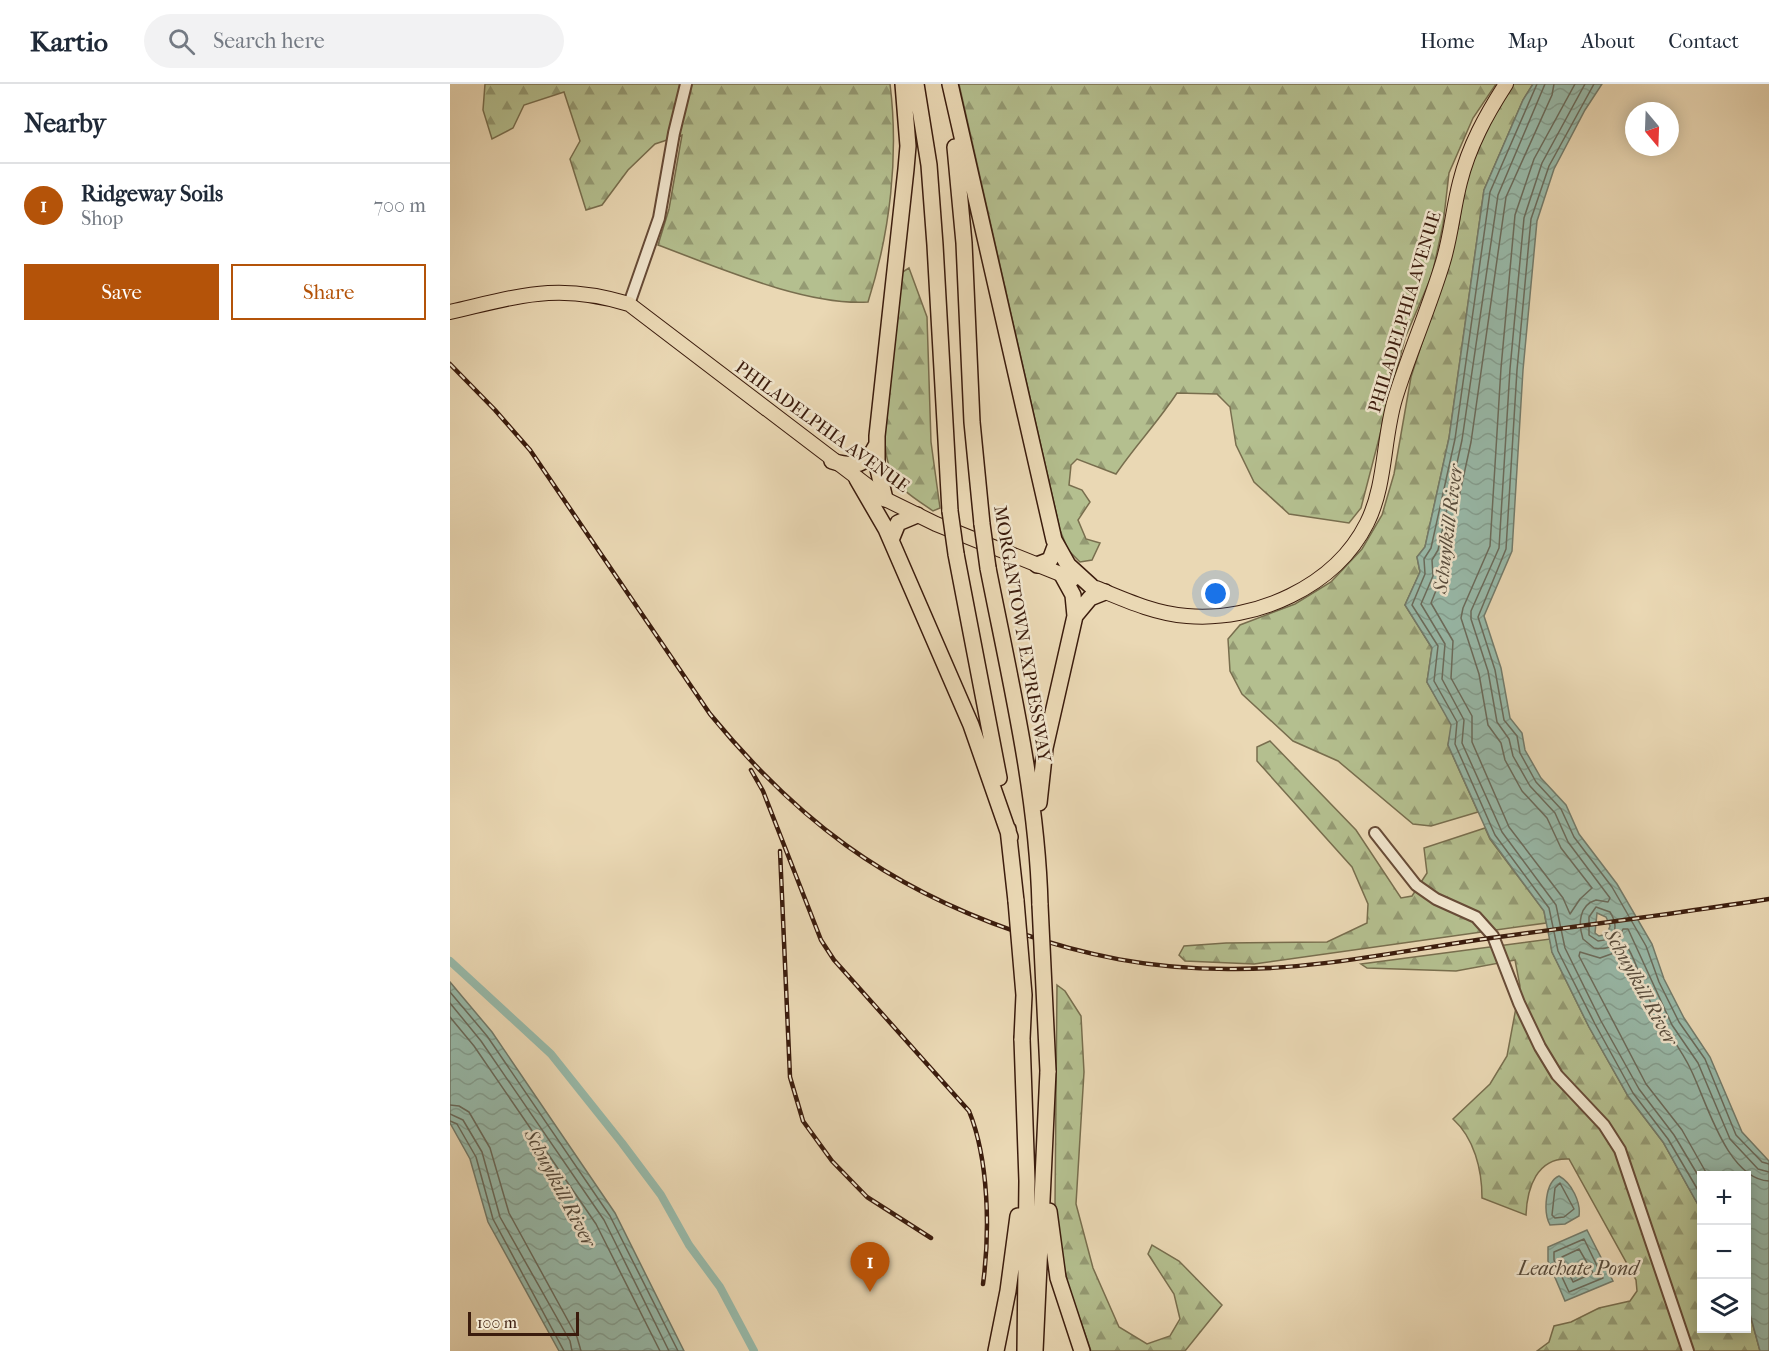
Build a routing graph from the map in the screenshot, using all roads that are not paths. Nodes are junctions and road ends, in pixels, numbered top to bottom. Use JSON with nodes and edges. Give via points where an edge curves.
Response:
{"nodes":[{"id":1,"x":686,"y":84,"type":"edge"},
{"id":2,"x":903,"y":84,"type":"edge"},
{"id":3,"x":916,"y":84,"type":"edge"},
{"id":4,"x":944,"y":84,"type":"edge"},
{"id":5,"x":950,"y":84,"type":"edge"},
{"id":6,"x":1506,"y":84,"type":"edge"},
{"id":7,"x":629,"y":304,"type":"junction"},
{"id":8,"x":450,"y":312,"type":"edge"},
{"id":9,"x":877,"y":444,"type":"junction"},
{"id":10,"x":832,"y":461,"type":"junction"},
{"id":11,"x":857,"y":479,"type":"junction"},
{"id":12,"x":885,"y":499,"type":"junction"},
{"id":13,"x":916,"y":516,"type":"junction"},
{"id":14,"x":891,"y":540,"type":"junction"},
{"id":15,"x":1056,"y":544,"type":"junction"},
{"id":16,"x":1037,"y":566,"type":"junction"},
{"id":17,"x":1062,"y":575,"type":"junction"},
{"id":18,"x":1098,"y":589,"type":"junction"},
{"id":19,"x":1075,"y":616,"type":"junction"},
{"id":20,"x":1375,"y":833,"type":"dead end"},
{"id":21,"x":1010,"y":837,"type":"junction"},
{"id":22,"x":1039,"y":845,"type":"junction"},
{"id":23,"x":1025,"y":1097,"type":"junction"},
{"id":24,"x":1047,"y":1119,"type":"junction"},
{"id":25,"x":996,"y":1351,"type":"edge"},
{"id":26,"x":1024,"y":1351,"type":"edge"},
{"id":27,"x":1035,"y":1351,"type":"edge"},
{"id":28,"x":1082,"y":1351,"type":"edge"},
{"id":29,"x":1688,"y":1351,"type":"edge"}],
"edges":[{"from":1,"to":7,"type":"street","via":[[658,224]]},
{"from":2,"to":9,"type":"highway","via":[[906,169]]},
{"from":3,"to":21,"type":"highway","bridge":true,"via":[[929,165],[950,511]]},
{"from":4,"to":22,"type":"highway","name":"MORGANTOWN EXPRESSWAY","bridge":true,"via":[[957,162],[982,524]]},
{"from":5,"to":15,"type":"highway"},
{"from":6,"to":18,"type":"main road","name":"PHILADELPHIA AVENUE","via":[[1482,122],[1464,168],[1442,266],[1394,401],[1375,501],[1367,523],[1350,549],[1296,594],[1237,614],[1185,616],[1141,606]]},
{"from":7,"to":8,"type":"main road","name":"PHILADELPHIA AVENUE","via":[[595,294],[549,292]]},
{"from":7,"to":10,"type":"main road","name":"PHILADELPHIA AVENUE"},
{"from":9,"to":10,"type":"highway","via":[[861,464],[849,466]]},
{"from":9,"to":12,"type":"highway","via":[[878,474]]},
{"from":10,"to":11,"type":"main road","name":"PHILADELPHIA AVENUE"},
{"from":11,"to":12,"type":"main road","name":"PHILADELPHIA AVENUE"},
{"from":11,"to":14,"type":"highway"},
{"from":12,"to":13,"type":"main road","name":"PHILADELPHIA AVENUE"},
{"from":13,"to":14,"type":"highway","via":[[898,524]]},
{"from":13,"to":16,"type":"main road","name":"PHILADELPHIA AVENUE"},
{"from":14,"to":21,"type":"highway","via":[[971,725]]},
{"from":15,"to":16,"type":"highway","via":[[1050,560]]},
{"from":15,"to":18,"type":"highway","via":[[1068,565]]},
{"from":16,"to":17,"type":"main road","name":"PHILADELPHIA AVENUE"},
{"from":17,"to":18,"type":"main road","name":"PHILADELPHIA AVENUE"},
{"from":17,"to":19,"type":"highway","via":[[1073,595]]},
{"from":18,"to":19,"type":"highway"},
{"from":19,"to":22,"type":"highway","via":[[1040,776]]},
{"from":20,"to":29,"type":"street","via":[[1416,885],[1476,917],[1493,936],[1525,1018],[1552,1068],[1616,1142]]},
{"from":21,"to":23,"type":"highway","bridge":true,"via":[[1024,995]]},
{"from":22,"to":24,"type":"highway","name":"MORGANTOWN EXPRESSWAY","bridge":true},
{"from":23,"to":25,"type":"highway","via":[[1016,1231]]},
{"from":23,"to":26,"type":"highway"},
{"from":24,"to":27,"type":"highway"},
{"from":24,"to":28,"type":"highway","via":[[1051,1237],[1064,1300]]}]}
